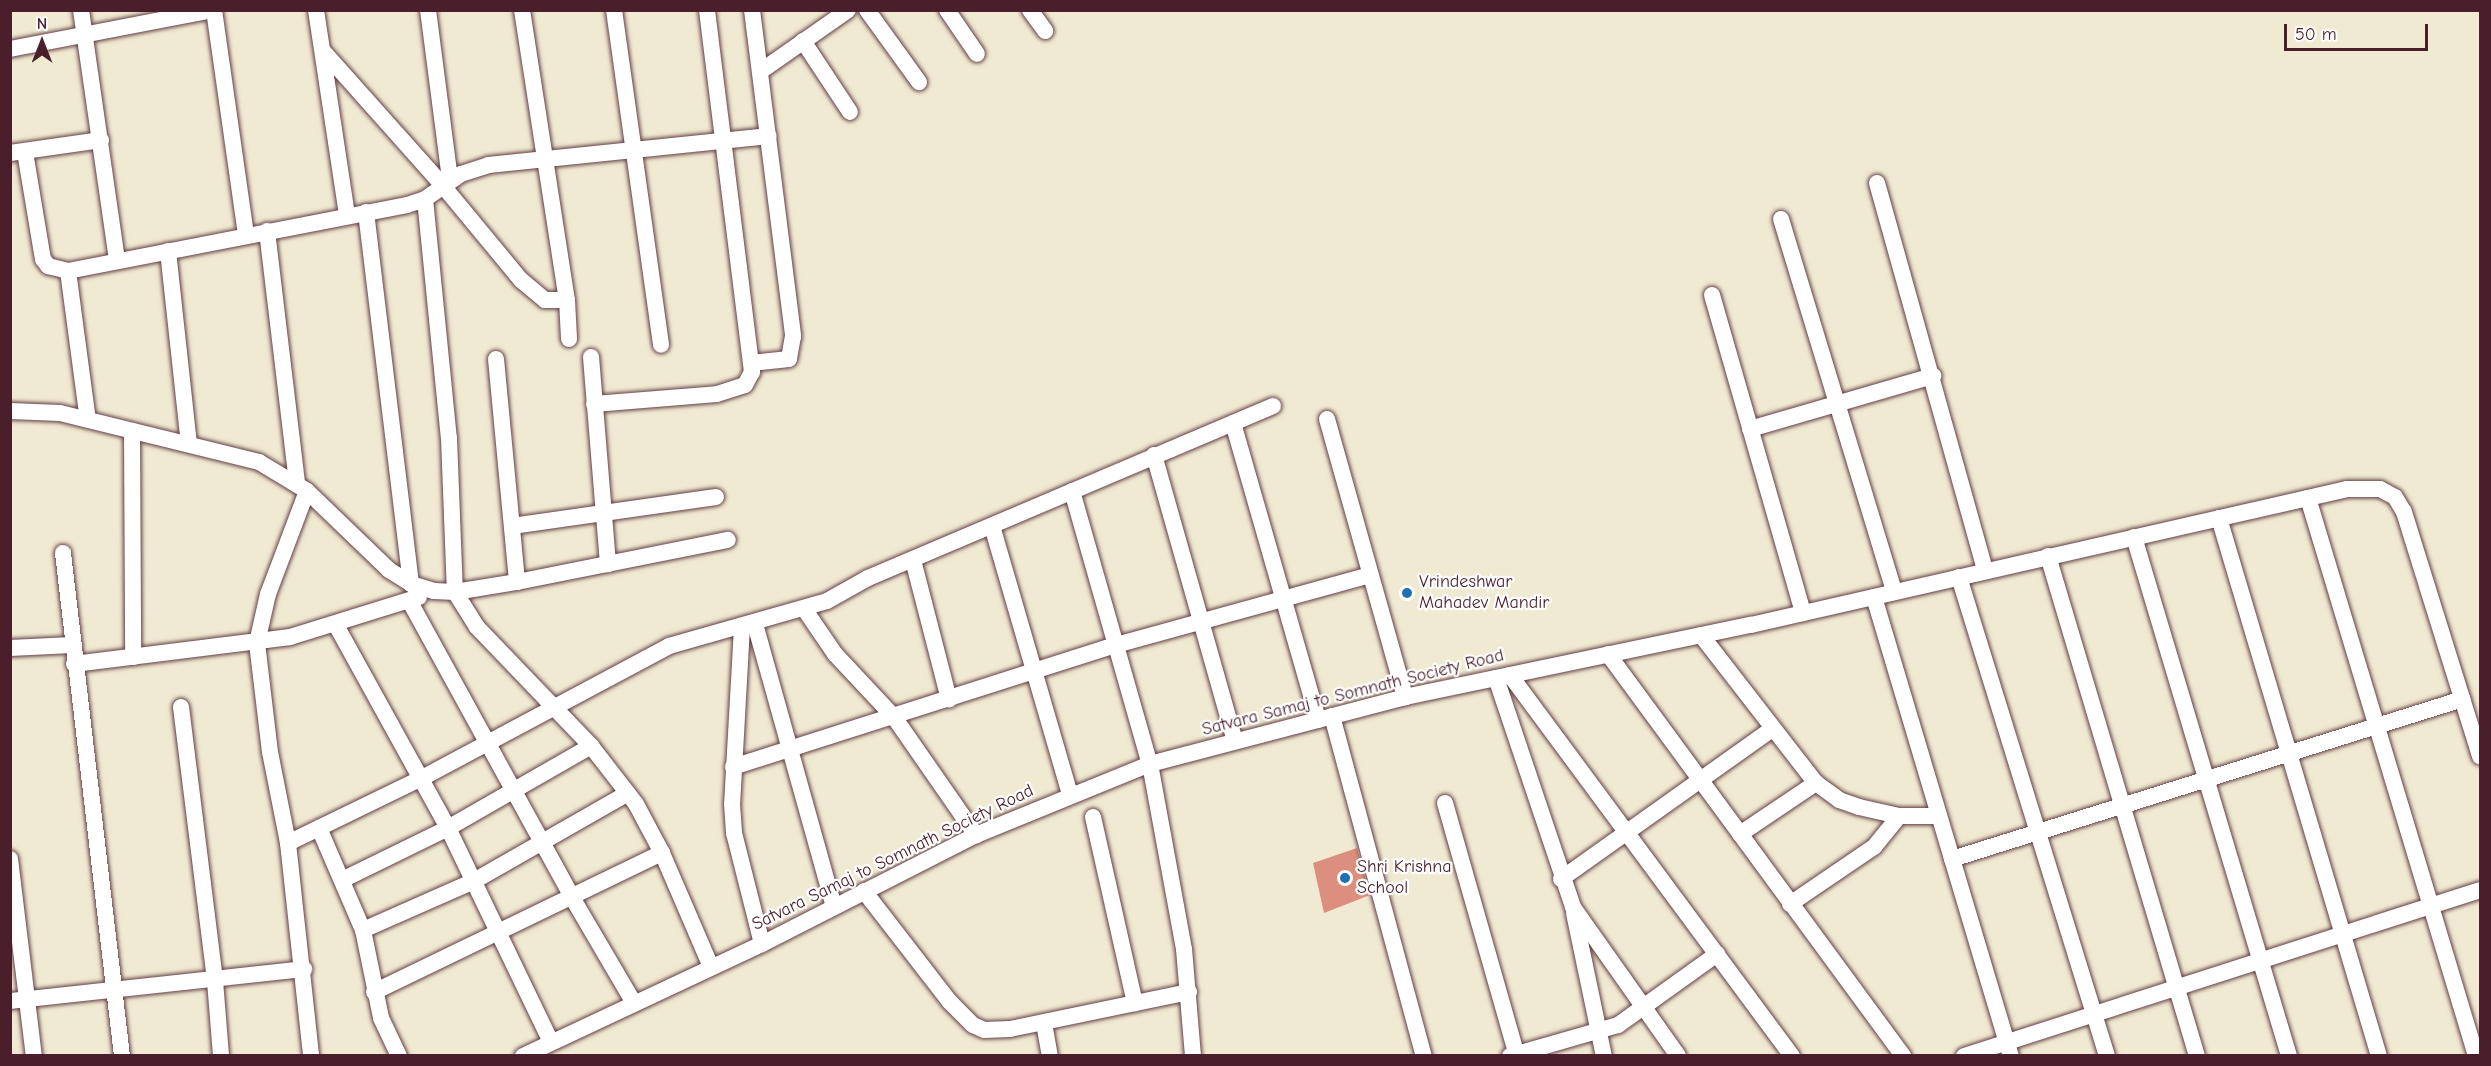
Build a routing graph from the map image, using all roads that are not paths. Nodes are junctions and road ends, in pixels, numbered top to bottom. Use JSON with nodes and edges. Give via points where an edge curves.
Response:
{"nodes":[{"id":1,"x":81,"y":10,"type":"edge"},
{"id":2,"x":213,"y":10,"type":"edge"},
{"id":3,"x":316,"y":10,"type":"edge"},
{"id":4,"x":428,"y":10,"type":"edge"},
{"id":5,"x":522,"y":10,"type":"edge"},
{"id":6,"x":614,"y":10,"type":"edge"},
{"id":7,"x":708,"y":10,"type":"edge"},
{"id":8,"x":753,"y":10,"type":"edge"},
{"id":9,"x":848,"y":10,"type":"edge"},
{"id":10,"x":867,"y":10,"type":"edge"},
{"id":11,"x":946,"y":10,"type":"edge"},
{"id":12,"x":1030,"y":10,"type":"edge"},
{"id":13,"x":1045,"y":31,"type":"dead end"},
{"id":14,"x":85,"y":36,"type":"junction"},
{"id":15,"x":803,"y":42,"type":"junction"},
{"id":16,"x":10,"y":49,"type":"edge"},
{"id":17,"x":322,"y":51,"type":"junction"},
{"id":18,"x":977,"y":54,"type":"dead end"},
{"id":19,"x":761,"y":71,"type":"junction"},
{"id":20,"x":919,"y":82,"type":"dead end"},
{"id":21,"x":850,"y":112,"type":"dead end"},
{"id":22,"x":769,"y":136,"type":"junction"},
{"id":23,"x":101,"y":140,"type":"junction"},
{"id":24,"x":725,"y":141,"type":"junction"},
{"id":25,"x":633,"y":151,"type":"junction"},
{"id":26,"x":18,"y":153,"type":"edge"},
{"id":27,"x":545,"y":159,"type":"junction"},
{"id":28,"x":1877,"y":183,"type":"dead end"},
{"id":29,"x":447,"y":184,"type":"junction"},
{"id":30,"x":425,"y":199,"type":"junction"},
{"id":31,"x":366,"y":212,"type":"junction"},
{"id":32,"x":347,"y":215,"type":"junction"},
{"id":33,"x":1781,"y":219,"type":"dead end"},
{"id":34,"x":267,"y":231,"type":"junction"},
{"id":35,"x":246,"y":235,"type":"junction"},
{"id":36,"x":168,"y":251,"type":"junction"},
{"id":37,"x":117,"y":260,"type":"junction"},
{"id":38,"x":68,"y":271,"type":"junction"},
{"id":39,"x":1712,"y":295,"type":"dead end"},
{"id":40,"x":567,"y":300,"type":"junction"},
{"id":41,"x":569,"y":339,"type":"dead end"},
{"id":42,"x":661,"y":345,"type":"dead end"},
{"id":43,"x":591,"y":357,"type":"dead end"},
{"id":44,"x":496,"y":359,"type":"dead end"},
{"id":45,"x":753,"y":363,"type":"junction"},
{"id":46,"x":1933,"y":376,"type":"junction"},
{"id":47,"x":1837,"y":402,"type":"junction"},
{"id":48,"x":594,"y":404,"type":"junction"},
{"id":49,"x":1273,"y":406,"type":"dead end"},
{"id":50,"x":10,"y":411,"type":"edge"},
{"id":51,"x":1327,"y":418,"type":"dead end"},
{"id":52,"x":88,"y":420,"type":"junction"},
{"id":53,"x":1233,"y":423,"type":"junction"},
{"id":54,"x":1750,"y":429,"type":"junction"},
{"id":55,"x":132,"y":431,"type":"junction"},
{"id":56,"x":189,"y":443,"type":"junction"},
{"id":57,"x":1154,"y":455,"type":"junction"},
{"id":58,"x":302,"y":488,"type":"junction"},
{"id":59,"x":1072,"y":491,"type":"junction"},
{"id":60,"x":716,"y":497,"type":"dead end"},
{"id":61,"x":2308,"y":498,"type":"junction"},
{"id":62,"x":601,"y":513,"type":"junction"},
{"id":63,"x":2219,"y":518,"type":"junction"},
{"id":64,"x":512,"y":526,"type":"junction"},
{"id":65,"x":992,"y":526,"type":"junction"},
{"id":66,"x":2134,"y":537,"type":"junction"},
{"id":67,"x":728,"y":540,"type":"dead end"},
{"id":68,"x":63,"y":553,"type":"dead end"},
{"id":69,"x":2048,"y":556,"type":"junction"},
{"id":70,"x":913,"y":560,"type":"junction"},
{"id":71,"x":608,"y":564,"type":"junction"},
{"id":72,"x":1985,"y":571,"type":"junction"},
{"id":73,"x":1371,"y":575,"type":"junction"},
{"id":74,"x":1959,"y":577,"type":"junction"},
{"id":75,"x":517,"y":582,"type":"junction"},
{"id":76,"x":411,"y":584,"type":"junction"},
{"id":77,"x":434,"y":591,"type":"junction"},
{"id":78,"x":455,"y":592,"type":"junction"},
{"id":79,"x":1894,"y":592,"type":"junction"},
{"id":80,"x":1874,"y":597,"type":"junction"},
{"id":81,"x":1284,"y":599,"type":"junction"},
{"id":82,"x":410,"y":602,"type":"junction"},
{"id":83,"x":805,"y":610,"type":"junction"},
{"id":84,"x":1803,"y":613,"type":"junction"},
{"id":85,"x":1202,"y":621,"type":"junction"},
{"id":86,"x":336,"y":625,"type":"junction"},
{"id":87,"x":749,"y":625,"type":"junction"},
{"id":88,"x":1701,"y":635,"type":"junction"},
{"id":89,"x":256,"y":643,"type":"junction"},
{"id":90,"x":72,"y":645,"type":"junction"},
{"id":91,"x":1116,"y":645,"type":"junction"},
{"id":92,"x":10,"y":648,"type":"edge"},
{"id":93,"x":1608,"y":654,"type":"junction"},
{"id":94,"x":133,"y":657,"type":"junction"},
{"id":95,"x":74,"y":664,"type":"junction"},
{"id":96,"x":1034,"y":671,"type":"junction"},
{"id":97,"x":1503,"y":676,"type":"junction"},
{"id":98,"x":1405,"y":697,"type":"junction"},
{"id":99,"x":950,"y":699,"type":"junction"},
{"id":100,"x":2463,"y":699,"type":"junction"},
{"id":101,"x":551,"y":706,"type":"junction"},
{"id":102,"x":181,"y":707,"type":"dead end"},
{"id":103,"x":894,"y":717,"type":"junction"},
{"id":104,"x":1325,"y":718,"type":"junction"},
{"id":105,"x":2375,"y":727,"type":"junction"},
{"id":106,"x":1771,"y":730,"type":"junction"},
{"id":107,"x":1235,"y":741,"type":"junction"},
{"id":108,"x":487,"y":743,"type":"junction"},
{"id":109,"x":591,"y":747,"type":"junction"},
{"id":110,"x":791,"y":750,"type":"junction"},
{"id":111,"x":2289,"y":754,"type":"junction"},
{"id":112,"x":2481,"y":756,"type":"edge"},
{"id":113,"x":1150,"y":764,"type":"junction"},
{"id":114,"x":732,"y":766,"type":"junction"},
{"id":115,"x":422,"y":778,"type":"junction"},
{"id":116,"x":1700,"y":780,"type":"junction"},
{"id":117,"x":2208,"y":782,"type":"junction"},
{"id":118,"x":1816,"y":783,"type":"junction"},
{"id":119,"x":514,"y":793,"type":"junction"},
{"id":120,"x":628,"y":793,"type":"junction"},
{"id":121,"x":1070,"y":795,"type":"junction"},
{"id":122,"x":1445,"y":803,"type":"dead end"},
{"id":123,"x":2123,"y":807,"type":"junction"},
{"id":124,"x":1899,"y":816,"type":"junction"},
{"id":125,"x":1939,"y":816,"type":"junction"},
{"id":126,"x":1093,"y":818,"type":"dead end"},
{"id":127,"x":319,"y":828,"type":"junction"},
{"id":128,"x":448,"y":828,"type":"junction"},
{"id":129,"x":1626,"y":830,"type":"junction"},
{"id":130,"x":2038,"y":831,"type":"junction"},
{"id":131,"x":1740,"y":834,"type":"junction"},
{"id":132,"x":976,"y":835,"type":"junction"},
{"id":133,"x":288,"y":843,"type":"junction"},
{"id":134,"x":542,"y":843,"type":"junction"},
{"id":135,"x":662,"y":854,"type":"junction"},
{"id":136,"x":1952,"y":859,"type":"junction"},
{"id":137,"x":10,"y":860,"type":"edge"},
{"id":138,"x":1561,"y":879,"type":"junction"},
{"id":139,"x":342,"y":880,"type":"junction"},
{"id":140,"x":474,"y":881,"type":"junction"},
{"id":141,"x":2481,"y":890,"type":"edge"},
{"id":142,"x":864,"y":891,"type":"junction"},
{"id":143,"x":573,"y":899,"type":"junction"},
{"id":144,"x":1790,"y":904,"type":"junction"},
{"id":145,"x":834,"y":906,"type":"junction"},
{"id":146,"x":1573,"y":907,"type":"junction"},
{"id":147,"x":2432,"y":907,"type":"junction"},
{"id":148,"x":363,"y":930,"type":"junction"},
{"id":149,"x":499,"y":933,"type":"junction"},
{"id":150,"x":2344,"y":936,"type":"junction"},
{"id":151,"x":762,"y":944,"type":"junction"},
{"id":152,"x":1717,"y":954,"type":"junction"},
{"id":153,"x":2261,"y":962,"type":"junction"},
{"id":154,"x":711,"y":967,"type":"junction"},
{"id":155,"x":304,"y":969,"type":"junction"},
{"id":156,"x":215,"y":981,"type":"junction"},
{"id":157,"x":2176,"y":986,"type":"junction"},
{"id":158,"x":114,"y":990,"type":"junction"},
{"id":159,"x":374,"y":992,"type":"junction"},
{"id":160,"x":1189,"y":992,"type":"junction"},
{"id":161,"x":28,"y":999,"type":"junction"},
{"id":162,"x":10,"y":1001,"type":"edge"},
{"id":163,"x":634,"y":1003,"type":"junction"},
{"id":164,"x":1135,"y":1004,"type":"junction"},
{"id":165,"x":1645,"y":1009,"type":"junction"},
{"id":166,"x":2094,"y":1013,"type":"junction"},
{"id":167,"x":1044,"y":1023,"type":"junction"},
{"id":168,"x":1597,"y":1033,"type":"junction"},
{"id":169,"x":551,"y":1042,"type":"junction"},
{"id":170,"x":2009,"y":1049,"type":"edge"},
{"id":171,"x":1514,"y":1055,"type":"edge"},
{"id":172,"x":34,"y":1056,"type":"edge"},
{"id":173,"x":122,"y":1056,"type":"edge"},
{"id":174,"x":221,"y":1056,"type":"edge"},
{"id":175,"x":311,"y":1056,"type":"edge"},
{"id":176,"x":399,"y":1056,"type":"edge"},
{"id":177,"x":523,"y":1056,"type":"edge"},
{"id":178,"x":1050,"y":1056,"type":"edge"},
{"id":179,"x":1193,"y":1056,"type":"edge"},
{"id":180,"x":1424,"y":1056,"type":"edge"},
{"id":181,"x":1604,"y":1056,"type":"edge"},
{"id":182,"x":1678,"y":1056,"type":"edge"},
{"id":183,"x":1792,"y":1056,"type":"edge"},
{"id":184,"x":1902,"y":1056,"type":"edge"},
{"id":185,"x":1964,"y":1056,"type":"edge"},
{"id":186,"x":2107,"y":1056,"type":"edge"},
{"id":187,"x":2197,"y":1056,"type":"edge"},
{"id":188,"x":2289,"y":1056,"type":"edge"},
{"id":189,"x":2379,"y":1056,"type":"edge"},
{"id":190,"x":2476,"y":1056,"type":"edge"}],
"edges":[{"from":1,"to":14,"type":"street"},
{"from":2,"to":14,"type":"street"},
{"from":2,"to":35,"type":"street"},
{"from":3,"to":17,"type":"street"},
{"from":4,"to":29,"type":"street"},
{"from":5,"to":27,"type":"street"},
{"from":6,"to":25,"type":"street"},
{"from":7,"to":24,"type":"street"},
{"from":8,"to":19,"type":"street"},
{"from":9,"to":15,"type":"street"},
{"from":10,"to":20,"type":"street"},
{"from":11,"to":18,"type":"street"},
{"from":12,"to":13,"type":"street"},
{"from":14,"to":16,"type":"street"},
{"from":14,"to":23,"type":"street"},
{"from":15,"to":19,"type":"street"},
{"from":15,"to":21,"type":"street"},
{"from":17,"to":29,"type":"street"},
{"from":17,"to":32,"type":"street"},
{"from":19,"to":22,"type":"street"},
{"from":22,"to":24,"type":"street"},
{"from":22,"to":45,"type":"street","via":[[794,348],[789,359]]},
{"from":23,"to":26,"type":"street"},
{"from":23,"to":37,"type":"street"},
{"from":24,"to":25,"type":"street"},
{"from":24,"to":45,"type":"street"},
{"from":25,"to":27,"type":"street"},
{"from":25,"to":42,"type":"street"},
{"from":26,"to":38,"type":"street","via":[[43,259],[56,270]]},
{"from":27,"to":29,"type":"street","via":[[489,165]]},
{"from":27,"to":40,"type":"street"},
{"from":28,"to":46,"type":"street"},
{"from":29,"to":30,"type":"street"},
{"from":29,"to":40,"type":"street","via":[[521,280],[545,300]]},
{"from":30,"to":31,"type":"street"},
{"from":30,"to":78,"type":"street","via":[[449,438]]},
{"from":31,"to":32,"type":"street"},
{"from":31,"to":76,"type":"street"},
{"from":32,"to":34,"type":"street"},
{"from":33,"to":47,"type":"street"},
{"from":34,"to":35,"type":"street"},
{"from":34,"to":58,"type":"street"},
{"from":35,"to":36,"type":"street"},
{"from":36,"to":37,"type":"street"},
{"from":36,"to":56,"type":"street"},
{"from":37,"to":38,"type":"street"},
{"from":38,"to":52,"type":"street"},
{"from":39,"to":54,"type":"street"},
{"from":40,"to":41,"type":"street"},
{"from":43,"to":48,"type":"street"},
{"from":44,"to":64,"type":"street"},
{"from":45,"to":48,"type":"street","via":[[749,380],[731,390]]},
{"from":46,"to":47,"type":"street"},
{"from":46,"to":72,"type":"street"},
{"from":47,"to":54,"type":"street"},
{"from":47,"to":79,"type":"street"},
{"from":48,"to":62,"type":"street"},
{"from":49,"to":53,"type":"street"},
{"from":50,"to":52,"type":"street","via":[[48,411]]},
{"from":51,"to":73,"type":"street"},
{"from":52,"to":55,"type":"street"},
{"from":53,"to":57,"type":"street"},
{"from":53,"to":81,"type":"street"},
{"from":54,"to":84,"type":"street"},
{"from":55,"to":56,"type":"street"},
{"from":55,"to":94,"type":"street"},
{"from":56,"to":58,"type":"street","via":[[259,462]]},
{"from":57,"to":59,"type":"street"},
{"from":57,"to":85,"type":"street"},
{"from":58,"to":76,"type":"street","via":[[389,570]]},
{"from":58,"to":89,"type":"street"},
{"from":59,"to":65,"type":"street"},
{"from":59,"to":91,"type":"street"},
{"from":60,"to":62,"type":"street"},
{"from":61,"to":63,"type":"street","name":"Satvara Samaj to Somnath Society Road"},
{"from":61,"to":100,"type":"street","name":"Satvara Samaj to Somnath Society Road","via":[[2368,486],[2394,497],[2404,512]]},
{"from":61,"to":105,"type":"street"},
{"from":62,"to":64,"type":"street"},
{"from":62,"to":71,"type":"street"},
{"from":63,"to":66,"type":"street","name":"Satvara Samaj to Somnath Society Road"},
{"from":63,"to":111,"type":"street"},
{"from":64,"to":75,"type":"street"},
{"from":65,"to":70,"type":"street"},
{"from":65,"to":96,"type":"street"},
{"from":66,"to":69,"type":"street","name":"Satvara Samaj to Somnath Society Road"},
{"from":66,"to":117,"type":"street"},
{"from":67,"to":71,"type":"street"},
{"from":68,"to":90,"type":"street"},
{"from":69,"to":72,"type":"street","name":"Satvara Samaj to Somnath Society Road"},
{"from":69,"to":123,"type":"street"},
{"from":70,"to":83,"type":"street"},
{"from":70,"to":99,"type":"street"},
{"from":71,"to":75,"type":"street"},
{"from":72,"to":74,"type":"street","name":"Satvara Samaj to Somnath Society Road"},
{"from":73,"to":81,"type":"street"},
{"from":73,"to":98,"type":"street"},
{"from":74,"to":79,"type":"street","name":"Satvara Samaj to Somnath Society Road"},
{"from":74,"to":130,"type":"street"},
{"from":75,"to":78,"type":"street"},
{"from":76,"to":77,"type":"street"},
{"from":77,"to":78,"type":"street"},
{"from":77,"to":82,"type":"street"},
{"from":78,"to":101,"type":"street","via":[[477,627]]},
{"from":79,"to":80,"type":"street","name":"Satvara Samaj to Somnath Society Road"},
{"from":80,"to":84,"type":"street","name":"Satvara Samaj to Somnath Society Road"},
{"from":80,"to":125,"type":"street"},
{"from":81,"to":85,"type":"street"},
{"from":81,"to":104,"type":"street"},
{"from":82,"to":86,"type":"street"},
{"from":82,"to":108,"type":"street"},
{"from":83,"to":87,"type":"street"},
{"from":83,"to":103,"type":"street","via":[[835,654]]},
{"from":84,"to":88,"type":"street","name":"Satvara Samaj to Somnath Society Road"},
{"from":85,"to":91,"type":"street"},
{"from":85,"to":107,"type":"street"},
{"from":86,"to":89,"type":"street"},
{"from":86,"to":115,"type":"street"},
{"from":87,"to":101,"type":"street","via":[[669,646]]},
{"from":87,"to":110,"type":"street"},
{"from":87,"to":114,"type":"street"},
{"from":88,"to":93,"type":"street","name":"Satvara Samaj to Somnath Society Road"},
{"from":88,"to":106,"type":"street"},
{"from":89,"to":94,"type":"street"},
{"from":89,"to":133,"type":"street","via":[[270,752]]},
{"from":90,"to":92,"type":"street"},
{"from":90,"to":95,"type":"street"},
{"from":91,"to":96,"type":"street"},
{"from":91,"to":113,"type":"street"},
{"from":93,"to":97,"type":"street","name":"Satvara Samaj to Somnath Society Road"},
{"from":93,"to":116,"type":"street"},
{"from":94,"to":95,"type":"street"},
{"from":95,"to":158,"type":"street"},
{"from":96,"to":99,"type":"street"},
{"from":96,"to":121,"type":"street"},
{"from":97,"to":98,"type":"street","name":"Satvara Samaj to Somnath Society Road"},
{"from":97,"to":129,"type":"street"},
{"from":97,"to":138,"type":"street"},
{"from":98,"to":104,"type":"street","name":"Satvara Samaj to Somnath Society Road"},
{"from":99,"to":103,"type":"street"},
{"from":100,"to":105,"type":"street"},
{"from":100,"to":112,"type":"street","name":"Satvara Samaj to Somnath Society Road"},
{"from":101,"to":108,"type":"street"},
{"from":101,"to":109,"type":"street"},
{"from":102,"to":156,"type":"street"},
{"from":103,"to":110,"type":"street"},
{"from":103,"to":132,"type":"street"},
{"from":104,"to":107,"type":"street","name":"Satvara Samaj to Somnath Society Road"},
{"from":104,"to":180,"type":"street"},
{"from":105,"to":111,"type":"street"},
{"from":105,"to":147,"type":"street"},
{"from":106,"to":116,"type":"street"},
{"from":106,"to":118,"type":"street"},
{"from":107,"to":113,"type":"street","name":"Satvara Samaj to Somnath Society Road"},
{"from":108,"to":115,"type":"street"},
{"from":108,"to":119,"type":"street"},
{"from":109,"to":119,"type":"street"},
{"from":109,"to":120,"type":"street"},
{"from":110,"to":114,"type":"street"},
{"from":110,"to":145,"type":"street"},
{"from":111,"to":117,"type":"street"},
{"from":111,"to":150,"type":"street"},
{"from":113,"to":121,"type":"street","name":"Satvara Samaj to Somnath Society Road"},
{"from":113,"to":160,"type":"street"},
{"from":114,"to":151,"type":"street","via":[[734,833]]},
{"from":115,"to":127,"type":"street"},
{"from":115,"to":128,"type":"street"},
{"from":116,"to":129,"type":"street"},
{"from":116,"to":131,"type":"street"},
{"from":117,"to":123,"type":"street"},
{"from":117,"to":153,"type":"street"},
{"from":118,"to":124,"type":"street","via":[[1839,800]]},
{"from":118,"to":131,"type":"street"},
{"from":119,"to":128,"type":"street"},
{"from":119,"to":134,"type":"street"},
{"from":120,"to":134,"type":"street"},
{"from":120,"to":135,"type":"street"},
{"from":121,"to":132,"type":"street","name":"Satvara Samaj to Somnath Society Road"},
{"from":122,"to":171,"type":"street"},
{"from":123,"to":130,"type":"street"},
{"from":123,"to":157,"type":"street"},
{"from":124,"to":125,"type":"street"},
{"from":124,"to":144,"type":"street","via":[[1874,847]]},
{"from":125,"to":136,"type":"street"},
{"from":126,"to":164,"type":"street"},
{"from":127,"to":133,"type":"street"},
{"from":127,"to":139,"type":"street"},
{"from":128,"to":139,"type":"street"},
{"from":128,"to":140,"type":"street"},
{"from":129,"to":138,"type":"street"},
{"from":129,"to":152,"type":"street"},
{"from":130,"to":136,"type":"street"},
{"from":130,"to":166,"type":"street"},
{"from":131,"to":144,"type":"street"},
{"from":132,"to":142,"type":"street","name":"Satvara Samaj to Somnath Society Road"},
{"from":133,"to":155,"type":"street"},
{"from":134,"to":140,"type":"street"},
{"from":134,"to":143,"type":"street"},
{"from":135,"to":143,"type":"street"},
{"from":135,"to":154,"type":"street"},
{"from":136,"to":170,"type":"street"},
{"from":137,"to":161,"type":"street"},
{"from":138,"to":146,"type":"street"},
{"from":139,"to":148,"type":"street"},
{"from":140,"to":148,"type":"street"},
{"from":140,"to":149,"type":"street"},
{"from":141,"to":147,"type":"street"},
{"from":142,"to":145,"type":"street","name":"Satvara Samaj to Somnath Society Road"},
{"from":142,"to":167,"type":"street","via":[[949,1001],[973,1025],[984,1030]]},
{"from":143,"to":149,"type":"street"},
{"from":143,"to":163,"type":"street"},
{"from":144,"to":184,"type":"street"},
{"from":145,"to":151,"type":"street","name":"Satvara Samaj to Somnath Society Road"},
{"from":146,"to":165,"type":"street"},
{"from":146,"to":168,"type":"street"},
{"from":147,"to":150,"type":"street"},
{"from":147,"to":190,"type":"street"},
{"from":148,"to":159,"type":"street"},
{"from":149,"to":159,"type":"street"},
{"from":149,"to":169,"type":"street"},
{"from":150,"to":153,"type":"street"},
{"from":150,"to":189,"type":"street"},
{"from":151,"to":154,"type":"street","name":"Satvara Samaj to Somnath Society Road"},
{"from":152,"to":165,"type":"street"},
{"from":152,"to":183,"type":"street"},
{"from":153,"to":157,"type":"street"},
{"from":153,"to":188,"type":"street"},
{"from":154,"to":163,"type":"street","name":"Satvara Samaj to Somnath Society Road"},
{"from":155,"to":156,"type":"street"},
{"from":155,"to":175,"type":"street"},
{"from":156,"to":158,"type":"street"},
{"from":156,"to":174,"type":"street"},
{"from":157,"to":166,"type":"street"},
{"from":157,"to":187,"type":"street"},
{"from":158,"to":161,"type":"street"},
{"from":158,"to":173,"type":"street"},
{"from":159,"to":176,"type":"street"},
{"from":160,"to":164,"type":"street"},
{"from":160,"to":179,"type":"street"},
{"from":161,"to":162,"type":"street"},
{"from":161,"to":172,"type":"street"},
{"from":163,"to":169,"type":"street","name":"Satvara Samaj to Somnath Society Road"},
{"from":164,"to":167,"type":"street"},
{"from":165,"to":168,"type":"street"},
{"from":165,"to":182,"type":"street"},
{"from":166,"to":170,"type":"street"},
{"from":166,"to":186,"type":"street"},
{"from":167,"to":178,"type":"street"},
{"from":168,"to":171,"type":"street"},
{"from":168,"to":181,"type":"street"},
{"from":169,"to":177,"type":"street","name":"Satvara Samaj to Somnath Society Road"},
{"from":170,"to":185,"type":"street"}]}
